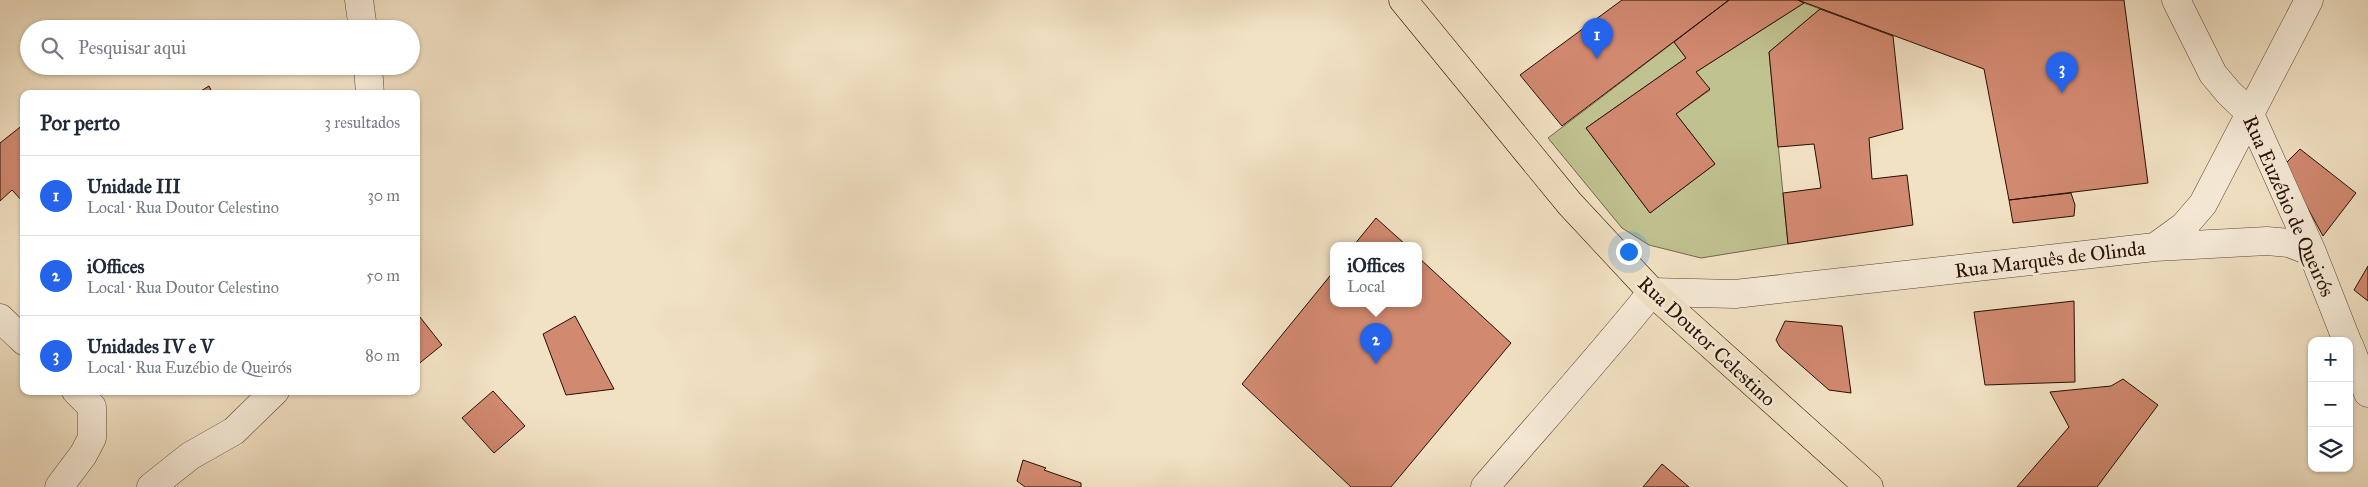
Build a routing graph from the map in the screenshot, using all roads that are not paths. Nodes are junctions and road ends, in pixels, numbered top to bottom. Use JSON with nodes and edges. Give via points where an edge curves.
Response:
{"nodes":[{"id":1,"x":359,"y":0,"type":"edge"},
{"id":2,"x":1403,"y":0,"type":"edge"},
{"id":3,"x":2176,"y":0,"type":"edge"},
{"id":4,"x":2309,"y":0,"type":"edge"},
{"id":5,"x":362,"y":20,"type":"edge"},
{"id":6,"x":369,"y":75,"type":"edge"},
{"id":7,"x":370,"y":90,"type":"edge"},
{"id":8,"x":2249,"y":112,"type":"junction"},
{"id":9,"x":2155,"y":247,"type":"junction"},
{"id":10,"x":2312,"y":252,"type":"junction"},
{"id":11,"x":1652,"y":292,"type":"junction"},
{"id":12,"x":0,"y":318,"type":"edge"},
{"id":13,"x":20,"y":337,"type":"edge"},
{"id":14,"x":2346,"y":337,"type":"edge"},
{"id":15,"x":2353,"y":355,"type":"edge"},
{"id":16,"x":2368,"y":393,"type":"edge"},
{"id":17,"x":80,"y":395,"type":"edge"},
{"id":18,"x":271,"y":395,"type":"edge"},
{"id":19,"x":59,"y":487,"type":"edge"},
{"id":20,"x":151,"y":487,"type":"edge"},
{"id":21,"x":1485,"y":487,"type":"edge"},
{"id":22,"x":1868,"y":487,"type":"edge"}],
"edges":[{"from":1,"to":5,"type":"street"},
{"from":2,"to":11,"type":"main road","name":"Rua Doutor Celestino","via":[[1570,204]]},
{"from":3,"to":8,"type":"street","name":"Rua Euzébio de Queirós","via":[[2213,74]]},
{"from":4,"to":8,"type":"street","name":"Rua Marquês de Olinda"},
{"from":6,"to":7,"type":"street"},
{"from":8,"to":9,"type":"street","name":"Rua Marquês de Olinda","via":[[2203,204],[2184,226]]},
{"from":8,"to":10,"type":"street","name":"Rua Euzébio de Queirós"},
{"from":9,"to":10,"type":"street","via":[[2267,241],[2289,243]]},
{"from":9,"to":11,"type":"street","name":"Rua Marquês de Olinda","via":[[1735,294]]},
{"from":10,"to":14,"type":"street","name":"Rua Euzébio de Queirós"},
{"from":11,"to":21,"type":"street"},
{"from":11,"to":22,"type":"main road","name":"Rua Doutor Celestino"},
{"from":12,"to":13,"type":"street"},
{"from":15,"to":16,"type":"street"},
{"from":17,"to":19,"type":"street","via":[[92,407],[92,438]]},
{"from":18,"to":20,"type":"street","via":[[234,431],[190,456]]}]}
